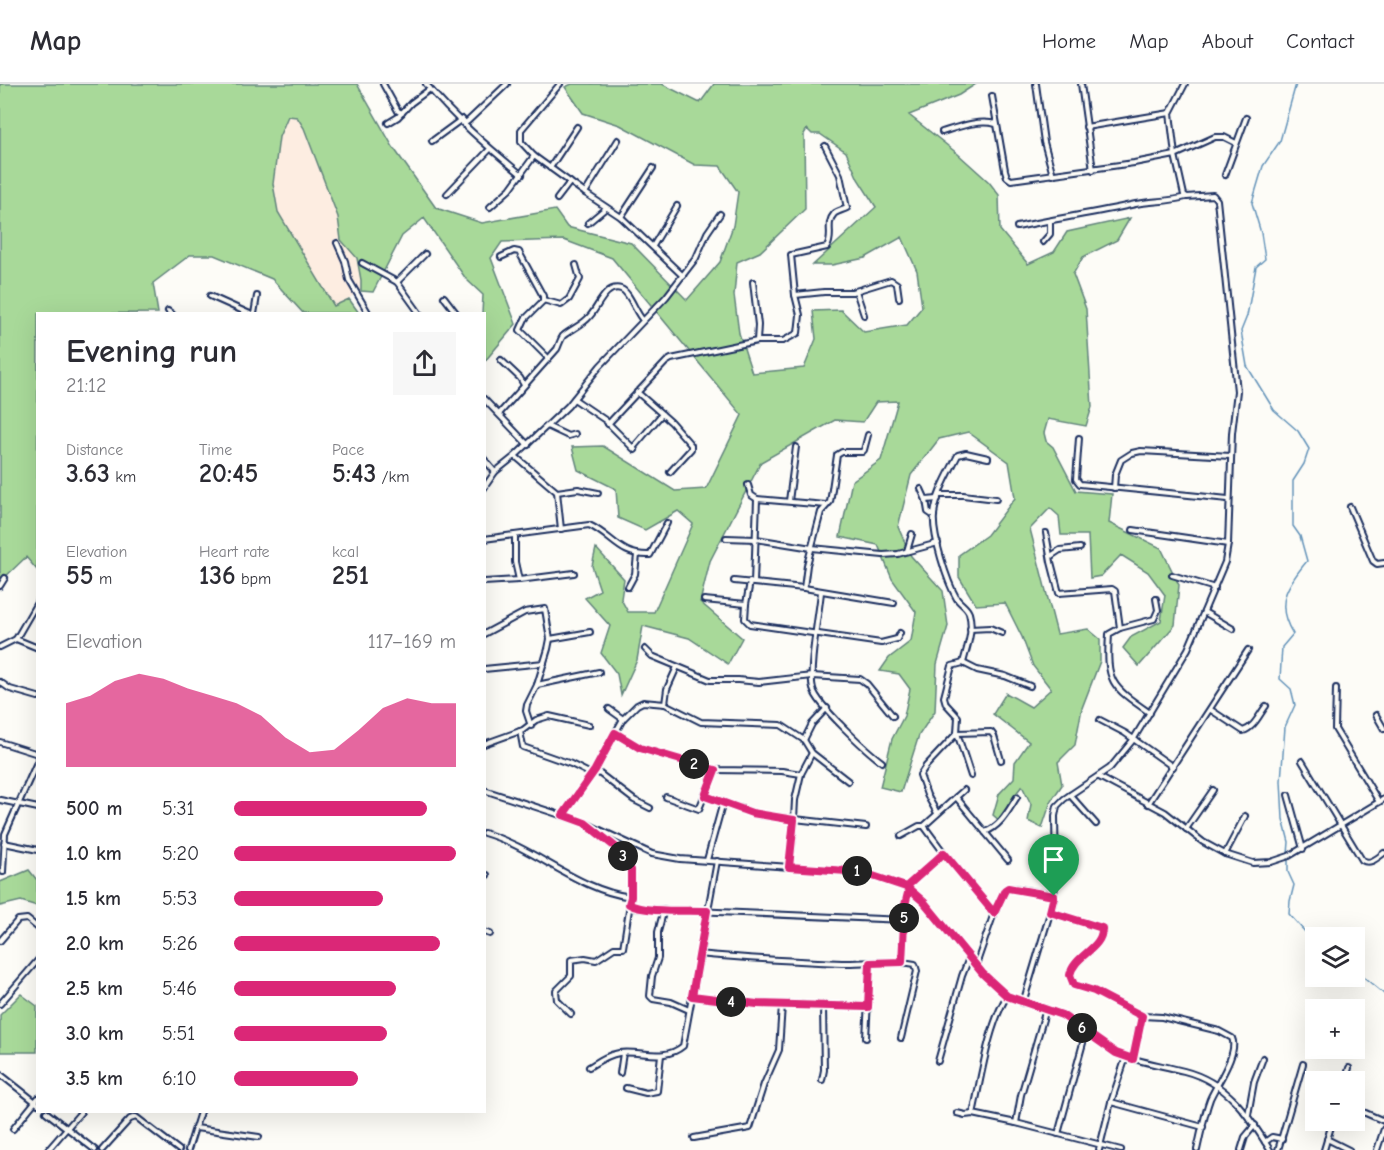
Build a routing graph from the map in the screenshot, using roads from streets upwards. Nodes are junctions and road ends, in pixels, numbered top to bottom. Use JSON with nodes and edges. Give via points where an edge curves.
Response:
{"nodes":[{"id":1,"x":383,"y":84,"type":"edge"},
{"id":2,"x":426,"y":84,"type":"edge"},
{"id":3,"x":507,"y":84,"type":"edge"},
{"id":4,"x":560,"y":84,"type":"edge"},
{"id":5,"x":1036,"y":84,"type":"edge"},
{"id":6,"x":1081,"y":84,"type":"edge"},
{"id":7,"x":1185,"y":84,"type":"edge"},
{"id":8,"x":430,"y":89,"type":"junction"},
{"id":9,"x":992,"y":96,"type":"dead end"},
{"id":10,"x":402,"y":113,"type":"junction"},
{"id":11,"x":1170,"y":113,"type":"junction"},
{"id":12,"x":1246,"y":118,"type":"dead end"},
{"id":13,"x":459,"y":120,"type":"junction"},
{"id":14,"x":388,"y":123,"type":"dead end"},
{"id":15,"x":996,"y":125,"type":"junction"},
{"id":16,"x":577,"y":127,"type":"dead end"},
{"id":17,"x":1086,"y":127,"type":"junction"},
{"id":18,"x":942,"y":132,"type":"dead end"},
{"id":19,"x":618,"y":140,"type":"dead end"},
{"id":20,"x":432,"y":141,"type":"dead end"},
{"id":21,"x":1236,"y":143,"type":"junction"},
{"id":22,"x":825,"y":146,"type":"dead end"},
{"id":23,"x":490,"y":149,"type":"junction"},
{"id":24,"x":1175,"y":155,"type":"junction"},
{"id":25,"x":534,"y":156,"type":"junction"},
{"id":26,"x":550,"y":168,"type":"junction"},
{"id":27,"x":654,"y":168,"type":"dead end"},
{"id":28,"x":1093,"y":170,"type":"junction"},
{"id":29,"x":522,"y":175,"type":"junction"},
{"id":30,"x":1053,"y":175,"type":"junction"},
{"id":31,"x":1225,"y":175,"type":"dead end"},
{"id":32,"x":570,"y":182,"type":"junction"},
{"id":33,"x":585,"y":193,"type":"junction"},
{"id":34,"x":447,"y":194,"type":"dead end"},
{"id":35,"x":1187,"y":197,"type":"junction"},
{"id":36,"x":557,"y":199,"type":"dead end"},
{"id":37,"x":677,"y":206,"type":"dead end"},
{"id":38,"x":490,"y":207,"type":"dead end"},
{"id":39,"x":606,"y":208,"type":"junction"},
{"id":40,"x":720,"y":214,"type":"dead end"},
{"id":41,"x":621,"y":217,"type":"junction"},
{"id":42,"x":1050,"y":221,"type":"junction"},
{"id":43,"x":588,"y":223,"type":"dead end"},
{"id":44,"x":1017,"y":227,"type":"dead end"},
{"id":45,"x":1043,"y":242,"type":"dead end"},
{"id":46,"x":337,"y":243,"type":"dead end"},
{"id":47,"x":653,"y":246,"type":"junction"},
{"id":48,"x":426,"y":254,"type":"dead end"},
{"id":49,"x":501,"y":257,"type":"dead end"},
{"id":50,"x":362,"y":263,"type":"dead end"},
{"id":51,"x":576,"y":265,"type":"dead end"},
{"id":52,"x":683,"y":276,"type":"junction"},
{"id":53,"x":397,"y":282,"type":"junction"},
{"id":54,"x":753,"y":282,"type":"dead end"},
{"id":55,"x":855,"y":291,"type":"junction"},
{"id":56,"x":795,"y":295,"type":"junction"},
{"id":57,"x":210,"y":296,"type":"dead end"},
{"id":58,"x":257,"y":296,"type":"dead end"},
{"id":59,"x":444,"y":297,"type":"dead end"},
{"id":60,"x":899,"y":298,"type":"dead end"},
{"id":61,"x":543,"y":300,"type":"junction"},
{"id":62,"x":247,"y":312,"type":"edge"},
{"id":63,"x":253,"y":312,"type":"edge"},
{"id":64,"x":368,"y":312,"type":"edge"},
{"id":65,"x":419,"y":312,"type":"edge"},
{"id":66,"x":455,"y":312,"type":"edge"},
{"id":67,"x":864,"y":315,"type":"dead end"},
{"id":68,"x":643,"y":320,"type":"junction"},
{"id":69,"x":757,"y":341,"type":"junction"},
{"id":70,"x":547,"y":357,"type":"junction"},
{"id":71,"x":501,"y":360,"type":"dead end"},
{"id":72,"x":523,"y":386,"type":"junction"},
{"id":73,"x":637,"y":392,"type":"junction"},
{"id":74,"x":574,"y":399,"type":"junction"},
{"id":75,"x":486,"y":401,"type":"edge"},
{"id":76,"x":499,"y":414,"type":"junction"},
{"id":77,"x":662,"y":414,"type":"junction"},
{"id":78,"x":608,"y":424,"type":"junction"},
{"id":79,"x":548,"y":426,"type":"junction"},
{"id":80,"x":575,"y":434,"type":"dead end"},
{"id":81,"x":868,"y":435,"type":"dead end"},
{"id":82,"x":1079,"y":438,"type":"dead end"},
{"id":83,"x":528,"y":445,"type":"junction"},
{"id":84,"x":796,"y":447,"type":"dead end"},
{"id":85,"x":515,"y":456,"type":"junction"},
{"id":86,"x":1231,"y":456,"type":"junction"},
{"id":87,"x":988,"y":458,"type":"dead end"},
{"id":88,"x":486,"y":461,"type":"edge"},
{"id":89,"x":495,"y":472,"type":"junction"},
{"id":90,"x":670,"y":472,"type":"dead end"},
{"id":91,"x":486,"y":485,"type":"edge"},
{"id":92,"x":748,"y":485,"type":"dead end"},
{"id":93,"x":1114,"y":488,"type":"junction"},
{"id":94,"x":921,"y":489,"type":"dead end"},
{"id":95,"x":557,"y":492,"type":"junction"},
{"id":96,"x":598,"y":493,"type":"dead end"},
{"id":97,"x":758,"y":499,"type":"junction"},
{"id":98,"x":996,"y":499,"type":"dead end"},
{"id":99,"x":1228,"y":499,"type":"junction"},
{"id":100,"x":926,"y":500,"type":"junction"},
{"id":101,"x":937,"y":500,"type":"junction"},
{"id":102,"x":789,"y":501,"type":"junction"},
{"id":103,"x":826,"y":505,"type":"junction"},
{"id":104,"x":1350,"y":507,"type":"dead end"},
{"id":105,"x":934,"y":516,"type":"junction"},
{"id":106,"x":667,"y":523,"type":"dead end"},
{"id":107,"x":561,"y":529,"type":"junction"},
{"id":108,"x":1133,"y":530,"type":"dead end"},
{"id":109,"x":1046,"y":533,"type":"dead end"},
{"id":110,"x":912,"y":534,"type":"dead end"},
{"id":111,"x":515,"y":536,"type":"junction"},
{"id":112,"x":726,"y":538,"type":"dead end"},
{"id":113,"x":486,"y":539,"type":"edge"},
{"id":114,"x":756,"y":539,"type":"junction"},
{"id":115,"x":938,"y":543,"type":"junction"},
{"id":116,"x":1228,"y":543,"type":"junction"},
{"id":117,"x":812,"y":548,"type":"junction"},
{"id":118,"x":1080,"y":548,"type":"dead end"},
{"id":119,"x":1050,"y":550,"type":"junction"},
{"id":120,"x":906,"y":551,"type":"junction"},
{"id":121,"x":1057,"y":552,"type":"junction"},
{"id":122,"x":637,"y":555,"type":"junction"},
{"id":123,"x":1050,"y":556,"type":"junction"},
{"id":124,"x":1384,"y":563,"type":"edge"},
{"id":125,"x":574,"y":573,"type":"dead end"},
{"id":126,"x":1172,"y":575,"type":"dead end"},
{"id":127,"x":5,"y":578,"type":"dead end"},
{"id":128,"x":519,"y":580,"type":"junction"},
{"id":129,"x":734,"y":580,"type":"dead end"},
{"id":130,"x":486,"y":582,"type":"edge"},
{"id":131,"x":752,"y":583,"type":"junction"},
{"id":132,"x":0,"y":586,"type":"edge"},
{"id":133,"x":628,"y":587,"type":"dead end"},
{"id":134,"x":804,"y":588,"type":"junction"},
{"id":135,"x":1215,"y":588,"type":"junction"},
{"id":136,"x":821,"y":592,"type":"junction"},
{"id":137,"x":705,"y":600,"type":"dead end"},
{"id":138,"x":1156,"y":600,"type":"dead end"},
{"id":139,"x":894,"y":603,"type":"dead end"},
{"id":140,"x":36,"y":604,"type":"edge"},
{"id":141,"x":746,"y":604,"type":"junction"},
{"id":142,"x":1204,"y":612,"type":"junction"},
{"id":143,"x":1120,"y":628,"type":"junction"},
{"id":144,"x":1233,"y":628,"type":"dead end"},
{"id":145,"x":970,"y":629,"type":"junction"},
{"id":146,"x":590,"y":632,"type":"dead end"},
{"id":147,"x":486,"y":633,"type":"edge"},
{"id":148,"x":900,"y":633,"type":"dead end"},
{"id":149,"x":1002,"y":633,"type":"dead end"},
{"id":150,"x":816,"y":634,"type":"junction"},
{"id":151,"x":16,"y":639,"type":"junction"},
{"id":152,"x":550,"y":639,"type":"junction"},
{"id":153,"x":0,"y":647,"type":"edge"},
{"id":154,"x":36,"y":647,"type":"edge"},
{"id":155,"x":645,"y":649,"type":"dead end"},
{"id":156,"x":1248,"y":650,"type":"dead end"},
{"id":157,"x":544,"y":663,"type":"junction"},
{"id":158,"x":963,"y":663,"type":"junction"},
{"id":159,"x":677,"y":667,"type":"junction"},
{"id":160,"x":486,"y":669,"type":"edge"},
{"id":161,"x":599,"y":672,"type":"dead end"},
{"id":162,"x":812,"y":676,"type":"junction"},
{"id":163,"x":0,"y":682,"type":"edge"},
{"id":164,"x":537,"y":685,"type":"junction"},
{"id":165,"x":1030,"y":686,"type":"dead end"},
{"id":166,"x":1336,"y":688,"type":"dead end"},
{"id":167,"x":36,"y":697,"type":"edge"},
{"id":168,"x":665,"y":704,"type":"junction"},
{"id":169,"x":1266,"y":706,"type":"dead end"},
{"id":170,"x":827,"y":708,"type":"junction"},
{"id":171,"x":609,"y":709,"type":"dead end"},
{"id":172,"x":1211,"y":710,"type":"junction"},
{"id":173,"x":1150,"y":713,"type":"junction"},
{"id":174,"x":1376,"y":715,"type":"dead end"},
{"id":175,"x":892,"y":716,"type":"dead end"},
{"id":176,"x":623,"y":719,"type":"junction"},
{"id":177,"x":1100,"y":720,"type":"dead end"},
{"id":178,"x":589,"y":725,"type":"dead end"},
{"id":179,"x":531,"y":726,"type":"junction"},
{"id":180,"x":1384,"y":729,"type":"edge"},
{"id":181,"x":520,"y":731,"type":"junction"},
{"id":182,"x":615,"y":733,"type":"junction"},
{"id":183,"x":957,"y":733,"type":"junction"},
{"id":184,"x":804,"y":740,"type":"junction"},
{"id":185,"x":1133,"y":740,"type":"junction"},
{"id":186,"x":0,"y":742,"type":"edge"},
{"id":187,"x":486,"y":743,"type":"edge"},
{"id":188,"x":36,"y":753,"type":"edge"},
{"id":189,"x":812,"y":753,"type":"junction"},
{"id":190,"x":1001,"y":760,"type":"dead end"},
{"id":191,"x":882,"y":762,"type":"dead end"},
{"id":192,"x":1302,"y":762,"type":"dead end"},
{"id":193,"x":36,"y":764,"type":"edge"},
{"id":194,"x":1173,"y":767,"type":"junction"},
{"id":195,"x":715,"y":770,"type":"junction"},
{"id":196,"x":593,"y":772,"type":"junction"},
{"id":197,"x":801,"y":774,"type":"junction"},
{"id":198,"x":971,"y":776,"type":"dead end"},
{"id":199,"x":1099,"y":777,"type":"junction"},
{"id":200,"x":849,"y":781,"type":"dead end"},
{"id":201,"x":964,"y":790,"type":"dead end"},
{"id":202,"x":1213,"y":790,"type":"dead end"},
{"id":203,"x":486,"y":791,"type":"edge"},
{"id":204,"x":1070,"y":795,"type":"junction"},
{"id":205,"x":1288,"y":795,"type":"dead end"},
{"id":206,"x":705,"y":796,"type":"junction"},
{"id":207,"x":666,"y":797,"type":"dead end"},
{"id":208,"x":956,"y":797,"type":"junction"},
{"id":209,"x":1017,"y":797,"type":"dead end"},
{"id":210,"x":1384,"y":799,"type":"edge"},
{"id":211,"x":0,"y":800,"type":"edge"},
{"id":212,"x":723,"y":802,"type":"junction"},
{"id":213,"x":1378,"y":802,"type":"junction"},
{"id":214,"x":18,"y":804,"type":"junction"},
{"id":215,"x":1148,"y":804,"type":"junction"},
{"id":216,"x":36,"y":808,"type":"edge"},
{"id":217,"x":650,"y":808,"type":"dead end"},
{"id":218,"x":937,"y":813,"type":"junction"},
{"id":219,"x":563,"y":815,"type":"junction"},
{"id":220,"x":1245,"y":816,"type":"dead end"},
{"id":221,"x":794,"y":820,"type":"junction"},
{"id":222,"x":585,"y":823,"type":"junction"},
{"id":223,"x":1096,"y":824,"type":"dead end"},
{"id":224,"x":1341,"y":825,"type":"junction"},
{"id":225,"x":924,"y":826,"type":"junction"},
{"id":226,"x":866,"y":827,"type":"dead end"},
{"id":227,"x":1186,"y":829,"type":"junction"},
{"id":228,"x":985,"y":832,"type":"junction"},
{"id":229,"x":3,"y":833,"type":"edge"},
{"id":230,"x":486,"y":834,"type":"edge"},
{"id":231,"x":901,"y":836,"type":"dead end"},
{"id":232,"x":4,"y":843,"type":"junction"},
{"id":233,"x":1303,"y":849,"type":"junction"},
{"id":234,"x":36,"y":850,"type":"edge"},
{"id":235,"x":944,"y":853,"type":"junction"},
{"id":236,"x":1225,"y":854,"type":"junction"},
{"id":237,"x":1384,"y":854,"type":"edge"},
{"id":238,"x":707,"y":860,"type":"junction"},
{"id":239,"x":1008,"y":860,"type":"dead end"},
{"id":240,"x":717,"y":861,"type":"junction"},
{"id":241,"x":789,"y":867,"type":"junction"},
{"id":242,"x":3,"y":872,"type":"dead end"},
{"id":243,"x":908,"y":888,"type":"junction"},
{"id":244,"x":1054,"y":896,"type":"junction"},
{"id":245,"x":631,"y":897,"type":"junction"},
{"id":246,"x":629,"y":904,"type":"junction"},
{"id":247,"x":664,"y":909,"type":"junction"},
{"id":248,"x":707,"y":911,"type":"junction"},
{"id":249,"x":1050,"y":912,"type":"junction"},
{"id":250,"x":994,"y":913,"type":"junction"},
{"id":251,"x":904,"y":920,"type":"junction"},
{"id":252,"x":36,"y":926,"type":"edge"},
{"id":253,"x":486,"y":933,"type":"edge"},
{"id":254,"x":490,"y":934,"type":"dead end"},
{"id":255,"x":0,"y":941,"type":"edge"},
{"id":256,"x":699,"y":954,"type":"junction"},
{"id":257,"x":969,"y":958,"type":"junction"},
{"id":258,"x":36,"y":962,"type":"edge"},
{"id":259,"x":902,"y":962,"type":"junction"},
{"id":260,"x":870,"y":963,"type":"junction"},
{"id":261,"x":976,"y":965,"type":"junction"},
{"id":262,"x":692,"y":996,"type":"junction"},
{"id":263,"x":1007,"y":996,"type":"junction"},
{"id":264,"x":1023,"y":1003,"type":"junction"},
{"id":265,"x":0,"y":1004,"type":"edge"},
{"id":266,"x":782,"y":1005,"type":"junction"},
{"id":267,"x":823,"y":1006,"type":"junction"},
{"id":268,"x":868,"y":1007,"type":"junction"},
{"id":269,"x":1046,"y":1009,"type":"junction"},
{"id":270,"x":689,"y":1010,"type":"junction"},
{"id":271,"x":571,"y":1014,"type":"dead end"},
{"id":272,"x":1142,"y":1016,"type":"junction"},
{"id":273,"x":1086,"y":1032,"type":"junction"},
{"id":274,"x":866,"y":1038,"type":"dead end"},
{"id":275,"x":901,"y":1038,"type":"dead end"},
{"id":276,"x":623,"y":1053,"type":"junction"},
{"id":277,"x":661,"y":1055,"type":"junction"},
{"id":278,"x":1126,"y":1058,"type":"junction"},
{"id":279,"x":1263,"y":1058,"type":"dead end"},
{"id":280,"x":1133,"y":1059,"type":"junction"},
{"id":281,"x":938,"y":1061,"type":"dead end"},
{"id":282,"x":1303,"y":1064,"type":"dead end"},
{"id":283,"x":589,"y":1067,"type":"dead end"},
{"id":284,"x":1348,"y":1068,"type":"dead end"},
{"id":285,"x":1347,"y":1071,"type":"edge"},
{"id":286,"x":620,"y":1073,"type":"dead end"},
{"id":287,"x":0,"y":1074,"type":"edge"},
{"id":288,"x":822,"y":1080,"type":"dead end"},
{"id":289,"x":1219,"y":1086,"type":"junction"},
{"id":290,"x":626,"y":1088,"type":"dead end"},
{"id":291,"x":36,"y":1101,"type":"edge"},
{"id":292,"x":1111,"y":1102,"type":"junction"},
{"id":293,"x":36,"y":1103,"type":"edge"},
{"id":294,"x":1365,"y":1112,"type":"edge"},
{"id":295,"x":47,"y":1113,"type":"edge"},
{"id":296,"x":80,"y":1113,"type":"edge"},
{"id":297,"x":200,"y":1113,"type":"edge"},
{"id":298,"x":957,"y":1113,"type":"dead end"},
{"id":299,"x":974,"y":1114,"type":"junction"},
{"id":300,"x":1248,"y":1116,"type":"junction"},
{"id":301,"x":1384,"y":1120,"type":"edge"},
{"id":302,"x":1016,"y":1123,"type":"junction"},
{"id":303,"x":1255,"y":1125,"type":"junction"},
{"id":304,"x":1203,"y":1127,"type":"junction"},
{"id":305,"x":67,"y":1128,"type":"junction"},
{"id":306,"x":196,"y":1128,"type":"junction"},
{"id":307,"x":13,"y":1129,"type":"dead end"},
{"id":308,"x":1384,"y":1129,"type":"edge"},
{"id":309,"x":1330,"y":1131,"type":"edge"},
{"id":310,"x":1058,"y":1134,"type":"junction"},
{"id":311,"x":259,"y":1137,"type":"dead end"},
{"id":312,"x":694,"y":1138,"type":"dead end"},
{"id":313,"x":1282,"y":1139,"type":"junction"},
{"id":314,"x":1327,"y":1139,"type":"junction"},
{"id":315,"x":1265,"y":1142,"type":"junction"},
{"id":316,"x":1101,"y":1144,"type":"junction"},
{"id":317,"x":106,"y":1146,"type":"junction"},
{"id":318,"x":48,"y":1150,"type":"edge"},
{"id":319,"x":95,"y":1150,"type":"edge"},
{"id":320,"x":102,"y":1150,"type":"edge"},
{"id":321,"x":111,"y":1150,"type":"edge"},
{"id":322,"x":179,"y":1150,"type":"edge"},
{"id":323,"x":188,"y":1150,"type":"edge"},
{"id":324,"x":1099,"y":1150,"type":"edge"},
{"id":325,"x":1121,"y":1150,"type":"edge"},
{"id":326,"x":1197,"y":1150,"type":"edge"},
{"id":327,"x":1241,"y":1150,"type":"edge"},
{"id":328,"x":1270,"y":1150,"type":"edge"},
{"id":329,"x":1278,"y":1150,"type":"edge"},
{"id":330,"x":1324,"y":1150,"type":"edge"},
{"id":331,"x":1348,"y":1150,"type":"edge"},
{"id":332,"x":1377,"y":1150,"type":"edge"}],
"edges":[{"from":1,"to":10,"type":"street"},
{"from":2,"to":8,"type":"street"},
{"from":3,"to":13,"type":"street","via":[[468,121]]},
{"from":4,"to":25,"type":"street","via":[[521,130],[521,142]]},
{"from":5,"to":30,"type":"street"},
{"from":6,"to":17,"type":"street"},
{"from":7,"to":11,"type":"street"},
{"from":8,"to":10,"type":"street"},
{"from":8,"to":13,"type":"street"},
{"from":9,"to":15,"type":"street"},
{"from":10,"to":14,"type":"street"},
{"from":11,"to":17,"type":"street"},
{"from":11,"to":24,"type":"street"},
{"from":12,"to":21,"type":"street"},
{"from":13,"to":20,"type":"street"},
{"from":13,"to":23,"type":"street"},
{"from":15,"to":18,"type":"street","via":[[970,124]]},
{"from":15,"to":30,"type":"street","via":[[1009,178]]},
{"from":16,"to":26,"type":"street"},
{"from":17,"to":28,"type":"street"},
{"from":19,"to":33,"type":"street"},
{"from":21,"to":24,"type":"street","via":[[1215,137]]},
{"from":21,"to":31,"type":"street"},
{"from":22,"to":56,"type":"street","via":[[840,175],[847,208],[835,212],[827,247],[791,255]]},
{"from":23,"to":29,"type":"street"},
{"from":23,"to":34,"type":"street"},
{"from":24,"to":28,"type":"street"},
{"from":24,"to":35,"type":"street"},
{"from":25,"to":26,"type":"street"},
{"from":25,"to":29,"type":"street"},
{"from":26,"to":32,"type":"street"},
{"from":27,"to":41,"type":"street"},
{"from":28,"to":30,"type":"street"},
{"from":29,"to":38,"type":"street"},
{"from":32,"to":33,"type":"street"},
{"from":32,"to":36,"type":"street"},
{"from":33,"to":39,"type":"street"},
{"from":35,"to":42,"type":"street"},
{"from":35,"to":86,"type":"street","via":[[1213,195],[1217,200],[1237,385]]},
{"from":37,"to":47,"type":"street"},
{"from":39,"to":41,"type":"street"},
{"from":39,"to":43,"type":"street"},
{"from":40,"to":52,"type":"street"},
{"from":41,"to":47,"type":"street"},
{"from":42,"to":44,"type":"street"},
{"from":42,"to":45,"type":"street","via":[[1050,234]]},
{"from":46,"to":64,"type":"street","via":[[349,280]]},
{"from":47,"to":52,"type":"street"},
{"from":48,"to":53,"type":"street"},
{"from":49,"to":61,"type":"street","via":[[519,252]]},
{"from":50,"to":53,"type":"street"},
{"from":51,"to":61,"type":"street","via":[[580,279],[569,299],[561,305]]},
{"from":52,"to":68,"type":"street"},
{"from":53,"to":65,"type":"street"},
{"from":54,"to":69,"type":"street"},
{"from":55,"to":56,"type":"street"},
{"from":55,"to":60,"type":"street","via":[[891,280],[897,284]]},
{"from":55,"to":67,"type":"street"},
{"from":56,"to":69,"type":"street","via":[[800,315],[798,333],[783,341]]},
{"from":57,"to":62,"type":"street"},
{"from":58,"to":63,"type":"street"},
{"from":59,"to":66,"type":"street"},
{"from":61,"to":70,"type":"street","via":[[520,330]]},
{"from":68,"to":70,"type":"street","via":[[623,291],[608,292],[590,316],[563,337]]},
{"from":68,"to":74,"type":"street"},
{"from":69,"to":73,"type":"street","via":[[671,359]]},
{"from":70,"to":72,"type":"street"},
{"from":71,"to":72,"type":"street"},
{"from":72,"to":76,"type":"street"},
{"from":73,"to":77,"type":"street"},
{"from":73,"to":78,"type":"street"},
{"from":74,"to":78,"type":"street"},
{"from":74,"to":79,"type":"street"},
{"from":75,"to":76,"type":"street"},
{"from":76,"to":83,"type":"street"},
{"from":77,"to":78,"type":"street","via":[[634,449]]},
{"from":77,"to":90,"type":"street","via":[[692,447]]},
{"from":79,"to":80,"type":"street","via":[[568,436]]},
{"from":79,"to":83,"type":"street"},
{"from":81,"to":103,"type":"street","via":[[862,452],[838,453]]},
{"from":82,"to":93,"type":"street","via":[[1077,483]]},
{"from":83,"to":85,"type":"street"},
{"from":84,"to":102,"type":"street"},
{"from":85,"to":89,"type":"street"},
{"from":85,"to":95,"type":"street"},
{"from":86,"to":93,"type":"street","via":[[1137,452],[1121,460]]},
{"from":86,"to":99,"type":"street"},
{"from":87,"to":101,"type":"street","via":[[961,453]]},
{"from":88,"to":89,"type":"street"},
{"from":89,"to":91,"type":"street"},
{"from":92,"to":97,"type":"street","via":[[751,495]]},
{"from":93,"to":99,"type":"street"},
{"from":94,"to":100,"type":"street"},
{"from":95,"to":96,"type":"street","via":[[578,489]]},
{"from":95,"to":107,"type":"street"},
{"from":97,"to":102,"type":"street"},
{"from":97,"to":114,"type":"street"},
{"from":98,"to":101,"type":"street","via":[[963,495]]},
{"from":99,"to":116,"type":"street"},
{"from":100,"to":101,"type":"street"},
{"from":100,"to":105,"type":"street","via":[[928,512]]},
{"from":101,"to":105,"type":"street"},
{"from":102,"to":103,"type":"street"},
{"from":103,"to":117,"type":"street"},
{"from":104,"to":124,"type":"street","via":[[1373,561]]},
{"from":105,"to":115,"type":"street"},
{"from":106,"to":122,"type":"street","via":[[651,554]]},
{"from":107,"to":111,"type":"street"},
{"from":107,"to":122,"type":"street","via":[[591,526],[625,551]]},
{"from":108,"to":116,"type":"street"},
{"from":109,"to":119,"type":"street"},
{"from":110,"to":120,"type":"street"},
{"from":111,"to":113,"type":"street"},
{"from":111,"to":128,"type":"street"},
{"from":112,"to":114,"type":"street"},
{"from":114,"to":117,"type":"street"},
{"from":114,"to":131,"type":"street"},
{"from":115,"to":120,"type":"street"},
{"from":115,"to":145,"type":"street","via":[[947,578],[968,611]]},
{"from":116,"to":135,"type":"street"},
{"from":117,"to":120,"type":"street","via":[[873,555]]},
{"from":117,"to":134,"type":"street"},
{"from":118,"to":121,"type":"street"},
{"from":119,"to":121,"type":"street"},
{"from":119,"to":123,"type":"street"},
{"from":121,"to":123,"type":"street"},
{"from":122,"to":133,"type":"street","via":[[635,574]]},
{"from":123,"to":143,"type":"street","via":[[1059,593],[1115,591]]},
{"from":125,"to":128,"type":"street"},
{"from":126,"to":135,"type":"street"},
{"from":127,"to":132,"type":"street"},
{"from":128,"to":130,"type":"street"},
{"from":129,"to":131,"type":"street"},
{"from":131,"to":134,"type":"street"},
{"from":131,"to":141,"type":"street"},
{"from":134,"to":136,"type":"street"},
{"from":135,"to":142,"type":"street"},
{"from":136,"to":139,"type":"street"},
{"from":136,"to":150,"type":"street"},
{"from":137,"to":141,"type":"street"},
{"from":138,"to":143,"type":"street","via":[[1158,610],[1154,619]]},
{"from":140,"to":151,"type":"street"},
{"from":141,"to":150,"type":"street","via":[[748,623]]},
{"from":142,"to":144,"type":"street"},
{"from":142,"to":173,"type":"street","via":[[1188,649]]},
{"from":143,"to":173,"type":"street","via":[[1109,634],[1109,674],[1125,695]]},
{"from":145,"to":149,"type":"street","via":[[990,628]]},
{"from":145,"to":158,"type":"street"},
{"from":146,"to":152,"type":"street"},
{"from":147,"to":152,"type":"street","via":[[525,612],[545,609]]},
{"from":148,"to":150,"type":"street","via":[[897,639],[881,642]]},
{"from":150,"to":162,"type":"street"},
{"from":151,"to":153,"type":"street"},
{"from":151,"to":154,"type":"street"},
{"from":152,"to":157,"type":"street"},
{"from":155,"to":159,"type":"street"},
{"from":156,"to":172,"type":"street"},
{"from":157,"to":160,"type":"street"},
{"from":157,"to":164,"type":"street"},
{"from":158,"to":165,"type":"street"},
{"from":158,"to":183,"type":"street","via":[[952,666],[944,692],[946,704],[958,717]]},
{"from":159,"to":162,"type":"street","via":[[721,681],[777,681]]},
{"from":159,"to":168,"type":"street"},
{"from":161,"to":164,"type":"street"},
{"from":162,"to":170,"type":"street","via":[[815,695]]},
{"from":162,"to":175,"type":"street","via":[[862,680]]},
{"from":163,"to":167,"type":"street"},
{"from":164,"to":179,"type":"street","via":[[526,711]]},
{"from":166,"to":213,"type":"street","via":[[1335,729]]},
{"from":168,"to":176,"type":"street","via":[[643,702]]},
{"from":168,"to":184,"type":"street","via":[[701,722],[781,724]]},
{"from":169,"to":172,"type":"street","via":[[1253,725],[1242,731]]},
{"from":170,"to":184,"type":"street"},
{"from":170,"to":191,"type":"street"},
{"from":171,"to":176,"type":"street"},
{"from":172,"to":194,"type":"street"},
{"from":173,"to":185,"type":"street"},
{"from":174,"to":180,"type":"street"},
{"from":176,"to":182,"type":"street"},
{"from":177,"to":185,"type":"street"},
{"from":178,"to":179,"type":"street","via":[[552,716],[536,720]]},
{"from":179,"to":181,"type":"street"},
{"from":181,"to":187,"type":"street"},
{"from":181,"to":196,"type":"street","via":[[523,747]]},
{"from":182,"to":195,"type":"street","via":[[640,748]]},
{"from":182,"to":196,"type":"street"},
{"from":183,"to":190,"type":"street","via":[[991,732]]},
{"from":183,"to":198,"type":"street"},
{"from":183,"to":218,"type":"street","via":[[920,775]]},
{"from":184,"to":189,"type":"street"},
{"from":185,"to":194,"type":"street"},
{"from":185,"to":199,"type":"street"},
{"from":186,"to":188,"type":"street"},
{"from":189,"to":197,"type":"street"},
{"from":189,"to":200,"type":"street"},
{"from":192,"to":224,"type":"street"},
{"from":193,"to":214,"type":"street"},
{"from":194,"to":215,"type":"street"},
{"from":195,"to":197,"type":"street"},
{"from":195,"to":206,"type":"street"},
{"from":196,"to":217,"type":"street"},
{"from":196,"to":219,"type":"street"},
{"from":197,"to":221,"type":"street"},
{"from":199,"to":204,"type":"street"},
{"from":199,"to":215,"type":"street"},
{"from":201,"to":208,"type":"street"},
{"from":202,"to":227,"type":"street"},
{"from":203,"to":219,"type":"street"},
{"from":204,"to":223,"type":"street"},
{"from":204,"to":244,"type":"street","via":[[1055,812]]},
{"from":205,"to":233,"type":"street"},
{"from":206,"to":207,"type":"street","via":[[698,810]]},
{"from":206,"to":212,"type":"street"},
{"from":208,"to":218,"type":"street"},
{"from":208,"to":228,"type":"street"},
{"from":209,"to":228,"type":"street","via":[[1005,817]]},
{"from":210,"to":213,"type":"street"},
{"from":211,"to":214,"type":"street"},
{"from":212,"to":221,"type":"street","via":[[752,813]]},
{"from":212,"to":238,"type":"street"},
{"from":213,"to":224,"type":"street"},
{"from":214,"to":216,"type":"street"},
{"from":214,"to":229,"type":"street"},
{"from":215,"to":227,"type":"street"},
{"from":218,"to":225,"type":"street"},
{"from":219,"to":222,"type":"street"},
{"from":220,"to":236,"type":"street"},
{"from":221,"to":226,"type":"street"},
{"from":221,"to":241,"type":"street"},
{"from":222,"to":238,"type":"street","via":[[652,854]]},
{"from":222,"to":245,"type":"street","via":[[618,849],[631,870]]},
{"from":224,"to":233,"type":"street"},
{"from":224,"to":237,"type":"street","via":[[1362,860],[1372,861]]},
{"from":225,"to":231,"type":"street"},
{"from":225,"to":235,"type":"street"},
{"from":227,"to":236,"type":"street"},
{"from":228,"to":239,"type":"street"},
{"from":229,"to":232,"type":"street"},
{"from":230,"to":245,"type":"street","via":[[520,847],[584,882]]},
{"from":232,"to":234,"type":"street"},
{"from":232,"to":242,"type":"street"},
{"from":233,"to":236,"type":"street","via":[[1271,862],[1252,863]]},
{"from":235,"to":243,"type":"street"},
{"from":235,"to":250,"type":"street"},
{"from":238,"to":240,"type":"street"},
{"from":240,"to":241,"type":"street"},
{"from":240,"to":248,"type":"street"},
{"from":241,"to":243,"type":"street","via":[[861,872]]},
{"from":243,"to":251,"type":"street"},
{"from":243,"to":257,"type":"street"},
{"from":244,"to":249,"type":"street"},
{"from":244,"to":250,"type":"street","via":[[1008,888]]},
{"from":245,"to":246,"type":"street"},
{"from":246,"to":247,"type":"street","via":[[635,908]]},
{"from":246,"to":271,"type":"street","via":[[623,948],[614,948],[596,960],[571,960],[571,976],[556,991],[557,1000]]},
{"from":247,"to":248,"type":"street"},
{"from":247,"to":270,"type":"street","via":[[650,996]]},
{"from":248,"to":251,"type":"street"},
{"from":248,"to":256,"type":"street"},
{"from":249,"to":264,"type":"street"},
{"from":249,"to":272,"type":"street","via":[[1102,928],[1099,940],[1073,966],[1070,973],[1074,985]]},
{"from":250,"to":261,"type":"street"},
{"from":251,"to":259,"type":"street"},
{"from":252,"to":255,"type":"street","via":[[27,919],[18,920]]},
{"from":253,"to":254,"type":"street"},
{"from":256,"to":260,"type":"street"},
{"from":256,"to":262,"type":"street"},
{"from":257,"to":261,"type":"street"},
{"from":257,"to":281,"type":"street"},
{"from":258,"to":265,"type":"street"},
{"from":259,"to":260,"type":"street"},
{"from":259,"to":275,"type":"street","via":[[917,968]]},
{"from":260,"to":268,"type":"street"},
{"from":261,"to":263,"type":"street"},
{"from":262,"to":266,"type":"street"},
{"from":262,"to":270,"type":"street"},
{"from":263,"to":264,"type":"street"},
{"from":263,"to":299,"type":"street","via":[[985,1059]]},
{"from":264,"to":269,"type":"street"},
{"from":266,"to":267,"type":"street"},
{"from":266,"to":312,"type":"street","via":[[779,1050],[750,1128]]},
{"from":267,"to":268,"type":"street"},
{"from":267,"to":288,"type":"street"},
{"from":268,"to":274,"type":"street"},
{"from":269,"to":273,"type":"street"},
{"from":269,"to":302,"type":"street"},
{"from":270,"to":277,"type":"street","via":[[683,1046]]},
{"from":272,"to":280,"type":"street"},
{"from":272,"to":289,"type":"street","via":[[1162,1017],[1229,1036],[1233,1047]]},
{"from":273,"to":278,"type":"street"},
{"from":273,"to":310,"type":"street"},
{"from":276,"to":277,"type":"street"},
{"from":276,"to":283,"type":"street","via":[[606,1056]]},
{"from":276,"to":286,"type":"street"},
{"from":277,"to":290,"type":"street","via":[[657,1091],[646,1093]]},
{"from":278,"to":280,"type":"street"},
{"from":278,"to":292,"type":"street"},
{"from":279,"to":300,"type":"street"},
{"from":280,"to":289,"type":"street","via":[[1186,1072]]},
{"from":282,"to":313,"type":"street"},
{"from":284,"to":285,"type":"street"},
{"from":287,"to":291,"type":"street"},
{"from":289,"to":300,"type":"street"},
{"from":289,"to":304,"type":"street","via":[[1211,1096]]},
{"from":292,"to":304,"type":"street"},
{"from":292,"to":316,"type":"street"},
{"from":293,"to":307,"type":"street"},
{"from":294,"to":301,"type":"street"},
{"from":295,"to":305,"type":"street"},
{"from":296,"to":305,"type":"street"},
{"from":297,"to":306,"type":"street"},
{"from":298,"to":299,"type":"street"},
{"from":299,"to":302,"type":"street"},
{"from":300,"to":303,"type":"street"},
{"from":302,"to":310,"type":"street"},
{"from":303,"to":315,"type":"street"},
{"from":303,"to":327,"type":"street"},
{"from":304,"to":326,"type":"street"},
{"from":305,"to":318,"type":"street"},
{"from":305,"to":319,"type":"street"},
{"from":306,"to":311,"type":"street"},
{"from":306,"to":323,"type":"street"},
{"from":308,"to":332,"type":"street"},
{"from":309,"to":314,"type":"street"},
{"from":310,"to":316,"type":"street"},
{"from":313,"to":315,"type":"street","via":[[1275,1137]]},
{"from":313,"to":329,"type":"street"},
{"from":314,"to":330,"type":"street"},
{"from":314,"to":331,"type":"street"},
{"from":315,"to":328,"type":"street"},
{"from":316,"to":324,"type":"street"},
{"from":316,"to":325,"type":"street"},
{"from":317,"to":320,"type":"street"},
{"from":317,"to":321,"type":"street"},
{"from":317,"to":322,"type":"street","via":[[136,1117]]}]}
